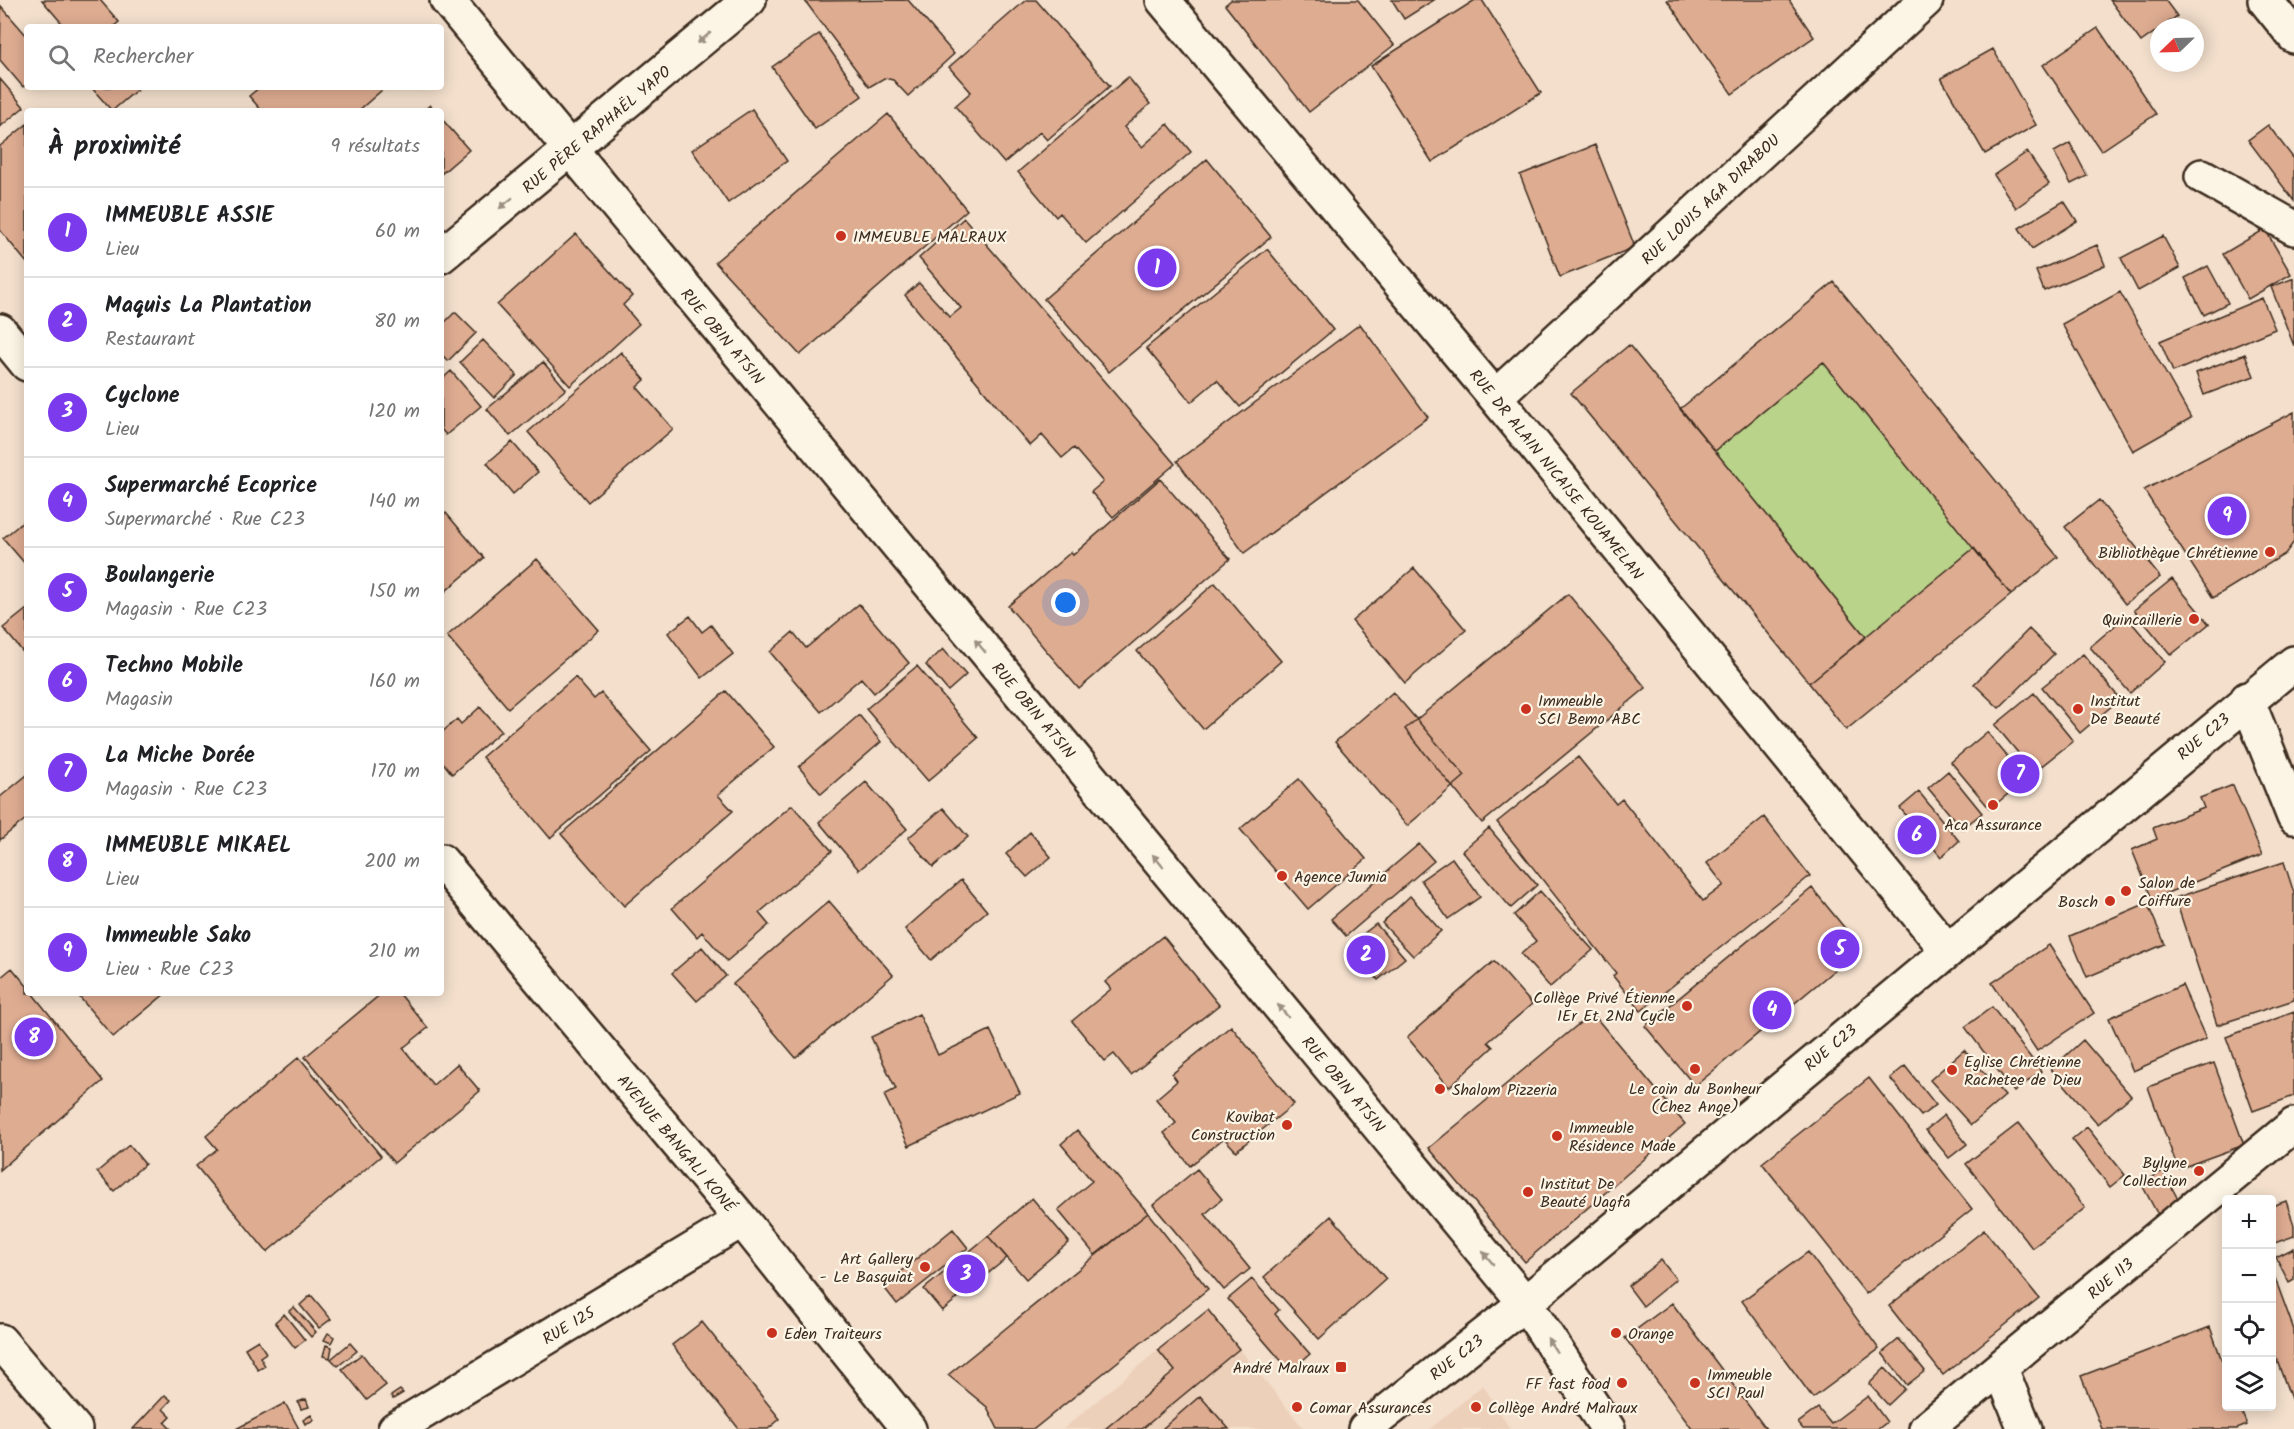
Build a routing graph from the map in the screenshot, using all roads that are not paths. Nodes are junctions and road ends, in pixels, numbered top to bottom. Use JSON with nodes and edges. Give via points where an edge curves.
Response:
{"nodes":[{"id":1,"x":447,"y":0,"type":"edge"},
{"id":2,"x":749,"y":0,"type":"edge"},
{"id":3,"x":1163,"y":0,"type":"edge"},
{"id":4,"x":1926,"y":0,"type":"edge"},
{"id":5,"x":2265,"y":0,"type":"edge"},
{"id":6,"x":2294,"y":36,"type":"edge"},
{"id":7,"x":570,"y":151,"type":"junction"},
{"id":8,"x":2202,"y":176,"type":"dead end"},
{"id":9,"x":2294,"y":228,"type":"edge"},
{"id":10,"x":444,"y":254,"type":"edge"},
{"id":11,"x":0,"y":331,"type":"edge"},
{"id":12,"x":24,"y":360,"type":"edge"},
{"id":13,"x":1495,"y":397,"type":"junction"},
{"id":14,"x":2294,"y":663,"type":"edge"},
{"id":15,"x":2247,"y":699,"type":"junction"},
{"id":16,"x":2294,"y":817,"type":"edge"},
{"id":17,"x":444,"y":865,"type":"edge"},
{"id":18,"x":1947,"y":950,"type":"junction"},
{"id":19,"x":2294,"y":1125,"type":"edge"},
{"id":20,"x":742,"y":1220,"type":"junction"},
{"id":21,"x":1525,"y":1303,"type":"junction"},
{"id":22,"x":0,"y":1341,"type":"edge"},
{"id":23,"x":2001,"y":1369,"type":"junction"},
{"id":24,"x":75,"y":1429,"type":"edge"},
{"id":25,"x":395,"y":1429,"type":"edge"},
{"id":26,"x":909,"y":1429,"type":"edge"},
{"id":27,"x":1365,"y":1429,"type":"edge"},
{"id":28,"x":1608,"y":1429,"type":"edge"},
{"id":29,"x":1926,"y":1429,"type":"edge"},
{"id":30,"x":2025,"y":1429,"type":"edge"}],
"edges":[{"from":1,"to":7,"type":"street","name":"RUE OBIN ATSIN"},
{"from":2,"to":7,"type":"street","name":"RUE PÈRE RAPHAËL YAPO","one_way":true},
{"from":3,"to":13,"type":"street","name":"RUE DR ALAIN NICAISE KOUAMELAN"},
{"from":4,"to":13,"type":"street","name":"RUE LOUIS AGA DIRABOU"},
{"from":5,"to":6,"type":"street"},
{"from":7,"to":10,"type":"street","name":"RUE PÈRE RAPHAËL YAPO","one_way":true},
{"from":21,"to":7,"type":"street","name":"RUE OBIN ATSIN","one_way":true},
{"from":8,"to":9,"type":"street"},
{"from":11,"to":12,"type":"street"},
{"from":13,"to":18,"type":"street","name":"RUE DR ALAIN NICAISE KOUAMELAN"},
{"from":14,"to":15,"type":"street","name":"RUE C23"},
{"from":15,"to":16,"type":"street"},
{"from":15,"to":18,"type":"street","name":"RUE C23"},
{"from":17,"to":20,"type":"street","name":"AVENUE BANGALI KONÉ"},
{"from":18,"to":21,"type":"street","name":"RUE C23"},
{"from":19,"to":23,"type":"street","name":"RUE I13"},
{"from":20,"to":25,"type":"street","name":"RUE I25"},
{"from":20,"to":26,"type":"street","name":"AVENUE BANGALI KONÉ"},
{"from":21,"to":27,"type":"street","name":"RUE C23"},
{"from":28,"to":21,"type":"street","name":"RUE OBIN ATSIN","one_way":true},
{"from":22,"to":24,"type":"street"},
{"from":23,"to":29,"type":"street","name":"RUE I13"},
{"from":23,"to":30,"type":"street"}]}
